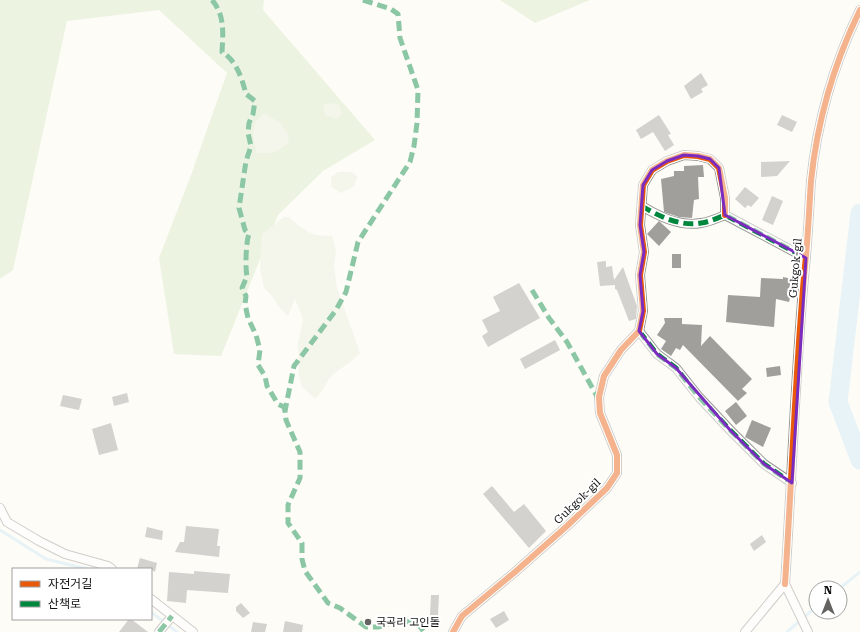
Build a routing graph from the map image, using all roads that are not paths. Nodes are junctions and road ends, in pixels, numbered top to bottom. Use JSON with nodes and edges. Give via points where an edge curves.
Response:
{"nodes":[{"id":1,"x":860,"y":10,"type":"edge"},
{"id":2,"x":642,"y":206,"type":"junction"},
{"id":3,"x":726,"y":215,"type":"junction"},
{"id":4,"x":806,"y":258,"type":"junction"},
{"id":5,"x":638,"y":331,"type":"junction"},
{"id":6,"x":792,"y":483,"type":"junction"},
{"id":7,"x":0,"y":508,"type":"edge"},
{"id":8,"x":111,"y":568,"type":"edge"},
{"id":9,"x":785,"y":584,"type":"junction"},
{"id":10,"x":152,"y":600,"type":"edge"},
{"id":11,"x":171,"y":617,"type":"junction"},
{"id":12,"x":160,"y":630,"type":"edge"},
{"id":13,"x":194,"y":632,"type":"edge"},
{"id":14,"x":453,"y":632,"type":"edge"},
{"id":15,"x":745,"y":632,"type":"edge"},
{"id":16,"x":808,"y":632,"type":"edge"}],
"edges":[{"from":1,"to":4,"type":"street","name":"Gukgok-gil","via":[[846,38],[820,129],[811,180]]},
{"from":2,"to":3,"type":"street","via":[[656,215],[679,222],[701,224]]},
{"from":2,"to":3,"type":"street","name":"Gukgok-gil","via":[[643,185],[652,170],[678,157],[698,156],[710,159],[719,168]]},
{"from":2,"to":5,"type":"street","name":"Gukgok-gil","via":[[640,225],[644,252],[640,275],[643,311]]},
{"from":3,"to":4,"type":"street"},
{"from":4,"to":6,"type":"street","name":"Gukgok-gil"},
{"from":5,"to":6,"type":"street","via":[[657,354],[676,368],[699,397],[764,464]]},
{"from":5,"to":14,"type":"street","name":"Gukgok-gil","via":[[621,350],[604,376],[599,396],[600,413],[617,455],[616,473],[607,488],[515,572],[462,616]]},
{"from":6,"to":9,"type":"street","name":"Gukgok-gil"},
{"from":7,"to":8,"type":"street","via":[[8,522],[39,541],[65,554]]},
{"from":9,"to":15,"type":"street"},
{"from":9,"to":16,"type":"street"},
{"from":10,"to":11,"type":"street"},
{"from":11,"to":12,"type":"street"},
{"from":11,"to":13,"type":"street"}]}
